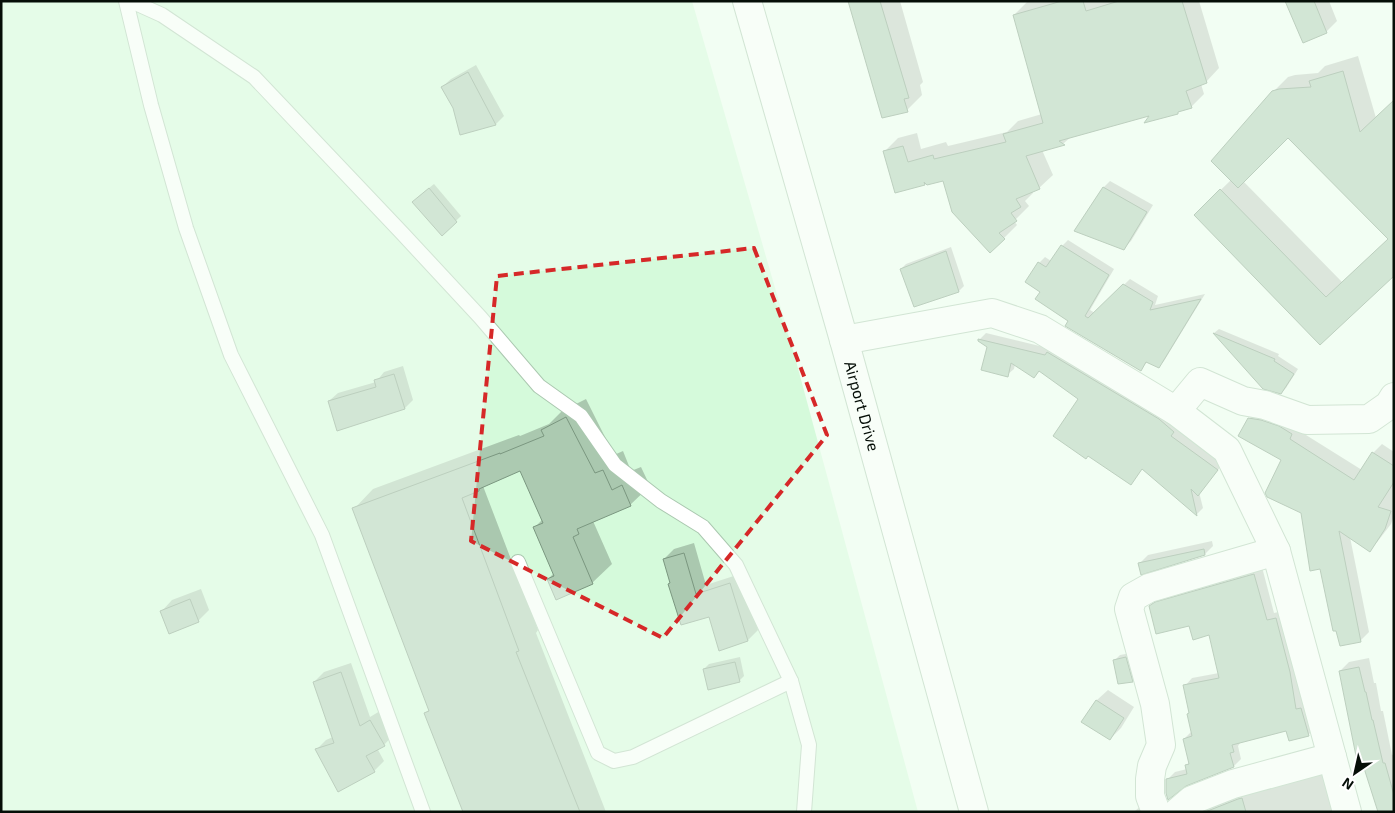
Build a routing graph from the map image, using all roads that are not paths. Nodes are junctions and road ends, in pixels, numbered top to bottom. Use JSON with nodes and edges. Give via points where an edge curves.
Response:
{"nodes":[{"id":1,"x":126,"y":1,"type":"edge"},
{"id":2,"x":131,"y":1,"type":"edge"},
{"id":3,"x":748,"y":1,"type":"edge"},
{"id":4,"x":844,"y":340,"type":"junction"},
{"id":5,"x":1394,"y":397,"type":"edge"},
{"id":6,"x":1176,"y":411,"type":"junction"},
{"id":7,"x":1276,"y":551,"type":"junction"},
{"id":8,"x":518,"y":562,"type":"dead end"},
{"id":9,"x":790,"y":681,"type":"junction"},
{"id":10,"x":1332,"y":757,"type":"junction"},
{"id":11,"x":423,"y":812,"type":"edge"},
{"id":12,"x":804,"y":812,"type":"edge"},
{"id":13,"x":974,"y":812,"type":"edge"},
{"id":14,"x":1156,"y":812,"type":"edge"},
{"id":15,"x":1178,"y":812,"type":"edge"},
{"id":16,"x":1347,"y":812,"type":"edge"}],
"edges":[{"from":1,"to":11,"type":"lane","via":[[186,228],[231,355],[322,535]]},
{"from":2,"to":9,"type":"lane","via":[[162,15],[254,77],[409,240],[539,386],[581,416],[615,465],[661,501],[703,527],[736,565]]},
{"from":3,"to":4,"type":"street","name":"Airport Drive"},
{"from":4,"to":6,"type":"street","via":[[992,313],[1040,329]]},
{"from":4,"to":13,"type":"street","name":"Airport Drive"},
{"from":5,"to":6,"type":"street","via":[[1389,405],[1369,419],[1307,420],[1266,405],[1243,401],[1200,382]]},
{"from":6,"to":7,"type":"street","via":[[1227,450]]},
{"from":7,"to":10,"type":"street"},
{"from":7,"to":14,"type":"street","via":[[1149,588],[1133,597],[1129,609],[1155,704],[1161,745],[1150,778],[1150,796]]},
{"from":8,"to":9,"type":"lane","via":[[598,753],[614,761],[633,757]]},
{"from":9,"to":12,"type":"lane","via":[[809,745]]},
{"from":10,"to":15,"type":"street","via":[[1233,784],[1192,800]]},
{"from":10,"to":16,"type":"street"}]}
